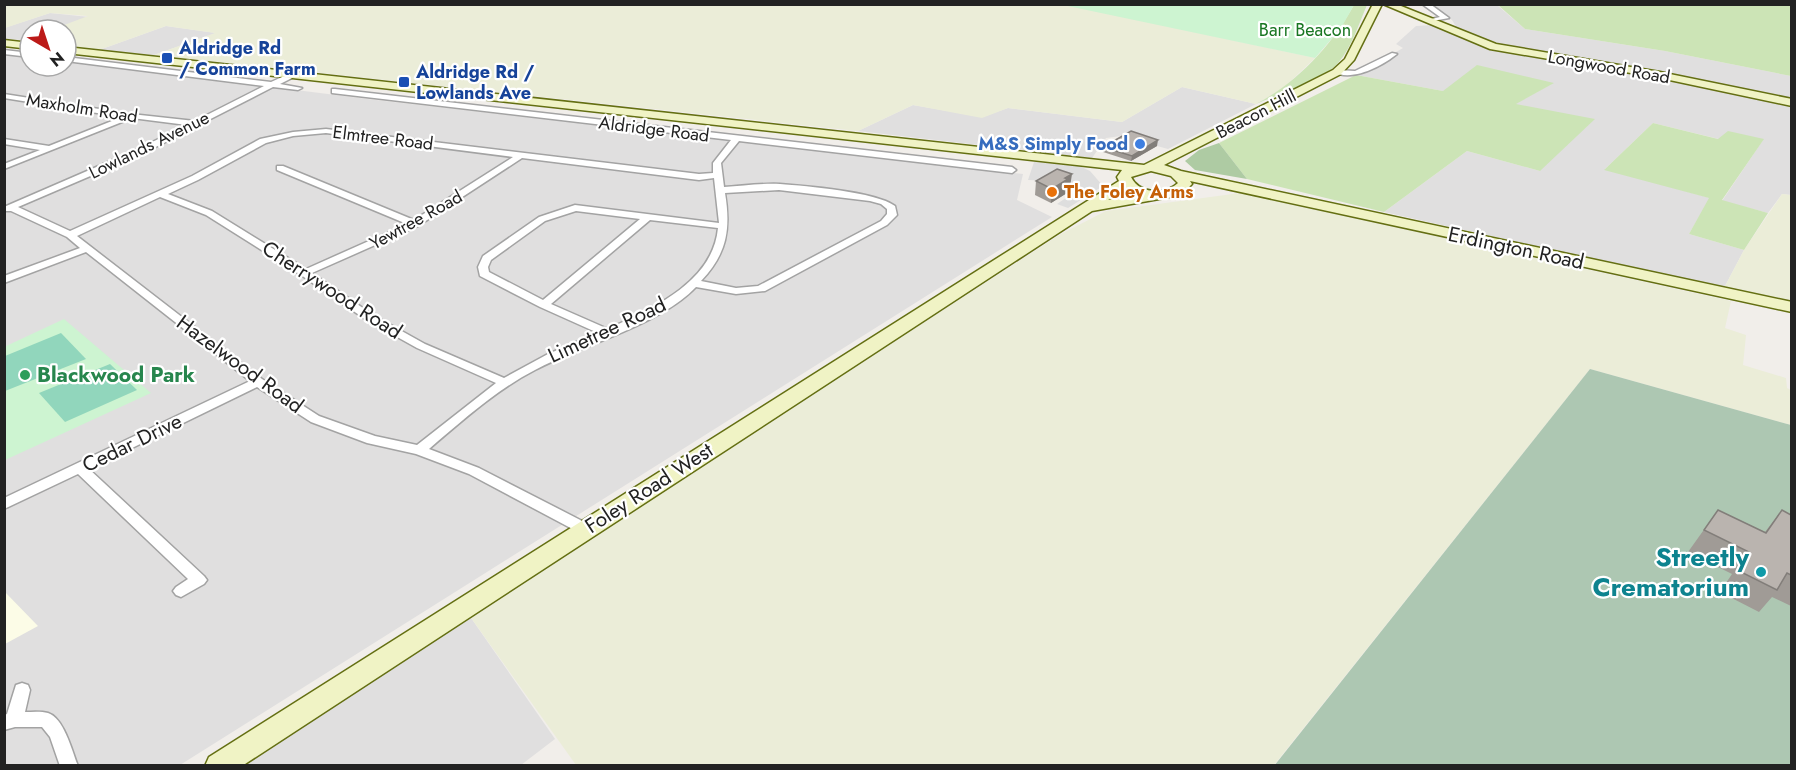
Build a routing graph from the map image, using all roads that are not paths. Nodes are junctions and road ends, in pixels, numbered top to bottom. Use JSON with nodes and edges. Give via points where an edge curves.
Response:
{"nodes":[{"id":1,"x":1425,"y":4,"type":"edge"},
{"id":2,"x":1383,"y":5,"type":"edge"},
{"id":3,"x":1429,"y":21,"type":"junction"},
{"id":4,"x":78,"y":51,"type":"edge"},
{"id":5,"x":1394,"y":54,"type":"dead end"},
{"id":6,"x":78,"y":60,"type":"edge"},
{"id":7,"x":218,"y":67,"type":"junction"},
{"id":8,"x":1336,"y":72,"type":"junction"},
{"id":9,"x":202,"y":75,"type":"junction"},
{"id":10,"x":291,"y":75,"type":"junction"},
{"id":11,"x":362,"y":82,"type":"junction"},
{"id":12,"x":272,"y":85,"type":"junction"},
{"id":13,"x":298,"y":88,"type":"dead end"},
{"id":14,"x":335,"y":91,"type":"dead end"},
{"id":15,"x":345,"y":93,"type":"junction"},
{"id":16,"x":4,"y":96,"type":"edge"},
{"id":17,"x":1791,"y":103,"type":"edge"},
{"id":18,"x":131,"y":116,"type":"junction"},
{"id":19,"x":195,"y":123,"type":"junction"},
{"id":20,"x":736,"y":139,"type":"junction"},
{"id":21,"x":4,"y":141,"type":"edge"},
{"id":22,"x":971,"y":148,"type":"junction"},
{"id":23,"x":52,"y":149,"type":"junction"},
{"id":24,"x":521,"y":155,"type":"junction"},
{"id":25,"x":1174,"y":155,"type":"junction"},
{"id":26,"x":963,"y":164,"type":"junction"},
{"id":27,"x":1100,"y":164,"type":"junction"},
{"id":28,"x":4,"y":167,"type":"edge"},
{"id":29,"x":1146,"y":167,"type":"junction"},
{"id":30,"x":280,"y":168,"type":"dead end"},
{"id":31,"x":1012,"y":170,"type":"dead end"},
{"id":32,"x":1176,"y":173,"type":"junction"},
{"id":33,"x":717,"y":175,"type":"junction"},
{"id":34,"x":1124,"y":180,"type":"junction"},
{"id":35,"x":1242,"y":187,"type":"junction"},
{"id":36,"x":722,"y":190,"type":"junction"},
{"id":37,"x":1174,"y":193,"type":"junction"},
{"id":38,"x":160,"y":194,"type":"junction"},
{"id":39,"x":1157,"y":194,"type":"junction"},
{"id":40,"x":8,"y":209,"type":"edge"},
{"id":41,"x":1080,"y":210,"type":"junction"},
{"id":42,"x":648,"y":217,"type":"junction"},
{"id":43,"x":415,"y":224,"type":"junction"},
{"id":44,"x":723,"y":226,"type":"junction"},
{"id":45,"x":70,"y":235,"type":"junction"},
{"id":46,"x":89,"y":248,"type":"junction"},
{"id":47,"x":305,"y":273,"type":"junction"},
{"id":48,"x":4,"y":280,"type":"edge"},
{"id":49,"x":695,"y":283,"type":"junction"},
{"id":50,"x":544,"y":305,"type":"junction"},
{"id":51,"x":1791,"y":307,"type":"edge"},
{"id":52,"x":607,"y":333,"type":"junction"},
{"id":53,"x":258,"y":382,"type":"junction"},
{"id":54,"x":505,"y":382,"type":"junction"},
{"id":55,"x":419,"y":450,"type":"junction"},
{"id":56,"x":80,"y":468,"type":"junction"},
{"id":57,"x":4,"y":504,"type":"edge"},
{"id":58,"x":585,"y":529,"type":"junction"},
{"id":59,"x":181,"y":591,"type":"dead end"},
{"id":60,"x":22,"y":690,"type":"dead end"},
{"id":61,"x":10,"y":721,"type":"edge"},
{"id":62,"x":69,"y":765,"type":"edge"},
{"id":63,"x":218,"y":765,"type":"edge"}],
"edges":[{"from":1,"to":3,"type":"street","via":[[1446,18]]},
{"from":2,"to":3,"type":"main road","name":"Longwood Road"},
{"from":2,"to":8,"type":"main road","name":"Beacon Hill","via":[[1368,23],[1349,60]]},
{"from":3,"to":17,"type":"main road","name":"Longwood Road","via":[[1494,46]]},
{"from":4,"to":7,"type":"main road","name":"Aldridge Road"},
{"from":5,"to":8,"type":"street","name":"Beacon Hill","via":[[1356,73]]},
{"from":6,"to":9,"type":"street"},
{"from":7,"to":9,"type":"street"},
{"from":7,"to":10,"type":"main road","name":"Aldridge Road"},
{"from":8,"to":25,"type":"main road","name":"Beacon Hill"},
{"from":9,"to":12,"type":"street"},
{"from":10,"to":11,"type":"main road","name":"Aldridge Road"},
{"from":10,"to":12,"type":"street","name":"Lowlands Avenue"},
{"from":11,"to":15,"type":"street"},
{"from":11,"to":22,"type":"main road","name":"Aldridge Road"},
{"from":12,"to":13,"type":"street"},
{"from":12,"to":19,"type":"street","name":"Lowlands Avenue"},
{"from":14,"to":15,"type":"street","name":"Aldridge Road"},
{"from":15,"to":20,"type":"street","name":"Aldridge Road"},
{"from":16,"to":18,"type":"street","name":"Maxholm Road"},
{"from":18,"to":19,"type":"street","name":"Maxholm Road"},
{"from":18,"to":23,"type":"street"},
{"from":19,"to":40,"type":"street","name":"Lowlands Avenue","via":[[132,156]]},
{"from":20,"to":26,"type":"street","name":"Aldridge Road"},
{"from":20,"to":33,"type":"street","via":[[717,163]]},
{"from":21,"to":23,"type":"street"},
{"from":22,"to":26,"type":"street"},
{"from":22,"to":27,"type":"main road","name":"Aldridge Road"},
{"from":23,"to":28,"type":"street"},
{"from":24,"to":33,"type":"street","name":"Elmtree Road","via":[[699,177]]},
{"from":24,"to":38,"type":"street","name":"Elmtree Road","via":[[310,132],[263,141]]},
{"from":24,"to":43,"type":"street","name":"Yewtree Road"},
{"from":25,"to":29,"type":"main road","name":"Beacon Hill"},
{"from":25,"to":32,"type":"main road"},
{"from":26,"to":31,"type":"street","name":"Aldridge Road"},
{"from":27,"to":29,"type":"main road","name":"Aldridge Road"},
{"from":27,"to":34,"type":"main road","name":"Aldridge Road"},
{"from":29,"to":32,"type":"main road","name":"Aldridge Road"},
{"from":29,"to":34,"type":"main road","name":"Beacon Hill","via":[[1131,170]]},
{"from":30,"to":43,"type":"street","via":[[295,170]]},
{"from":32,"to":35,"type":"main road","name":"Erdington Road"},
{"from":32,"to":37,"type":"main road","via":[[1185,184]]},
{"from":33,"to":36,"type":"street","name":"Limetree Road"},
{"from":34,"to":39,"type":"main road","name":"Aldridge Road","via":[[1134,189]]},
{"from":34,"to":41,"type":"main road","name":"Foley Road West"},
{"from":35,"to":37,"type":"main road","name":"Erdington Road"},
{"from":35,"to":51,"type":"main road","name":"Erdington Road"},
{"from":36,"to":44,"type":"street","name":"Limetree Road"},
{"from":36,"to":49,"type":"street","via":[[779,187],[871,198],[892,208],[892,214],[884,223],[761,289],[727,291]]},
{"from":37,"to":39,"type":"main road","name":"Erdington Road"},
{"from":38,"to":45,"type":"street","name":"Elmtree Road"},
{"from":38,"to":47,"type":"street","name":"Cherrywood Road","via":[[209,213]]},
{"from":39,"to":41,"type":"main road","name":"Foley Road West"},
{"from":40,"to":45,"type":"street","name":"Hazelwood Road"},
{"from":41,"to":58,"type":"main road","name":"Foley Road West"},
{"from":42,"to":44,"type":"street"},
{"from":42,"to":50,"type":"street"},
{"from":42,"to":50,"type":"street","via":[[575,208],[558,212],[487,258],[484,274]]},
{"from":43,"to":47,"type":"street","name":"Yewtree Road"},
{"from":44,"to":49,"type":"street","name":"Limetree Road","via":[[720,245]]},
{"from":45,"to":46,"type":"street","name":"Hazelwood Road"},
{"from":46,"to":48,"type":"street"},
{"from":46,"to":53,"type":"street","name":"Hazelwood Road"},
{"from":47,"to":54,"type":"street","name":"Cherrywood Road","via":[[369,317],[422,346]]},
{"from":49,"to":52,"type":"street","name":"Limetree Road","via":[[654,311]]},
{"from":50,"to":52,"type":"street"},
{"from":52,"to":54,"type":"street","name":"Limetree Road","via":[[558,353]]},
{"from":53,"to":55,"type":"street","name":"Hazelwood Road","via":[[315,419],[372,440]]},
{"from":53,"to":56,"type":"street","name":"Cedar Drive"},
{"from":54,"to":55,"type":"street","name":"Limetree Road"},
{"from":55,"to":58,"type":"street","name":"Hazelwood Road","via":[[474,471]]},
{"from":56,"to":57,"type":"street","name":"Cedar Drive"},
{"from":56,"to":59,"type":"street","via":[[199,580]]},
{"from":58,"to":63,"type":"main road","name":"Foley Road West"},
{"from":60,"to":61,"type":"street"},
{"from":61,"to":62,"type":"street","via":[[46,720],[57,733]]}]}
